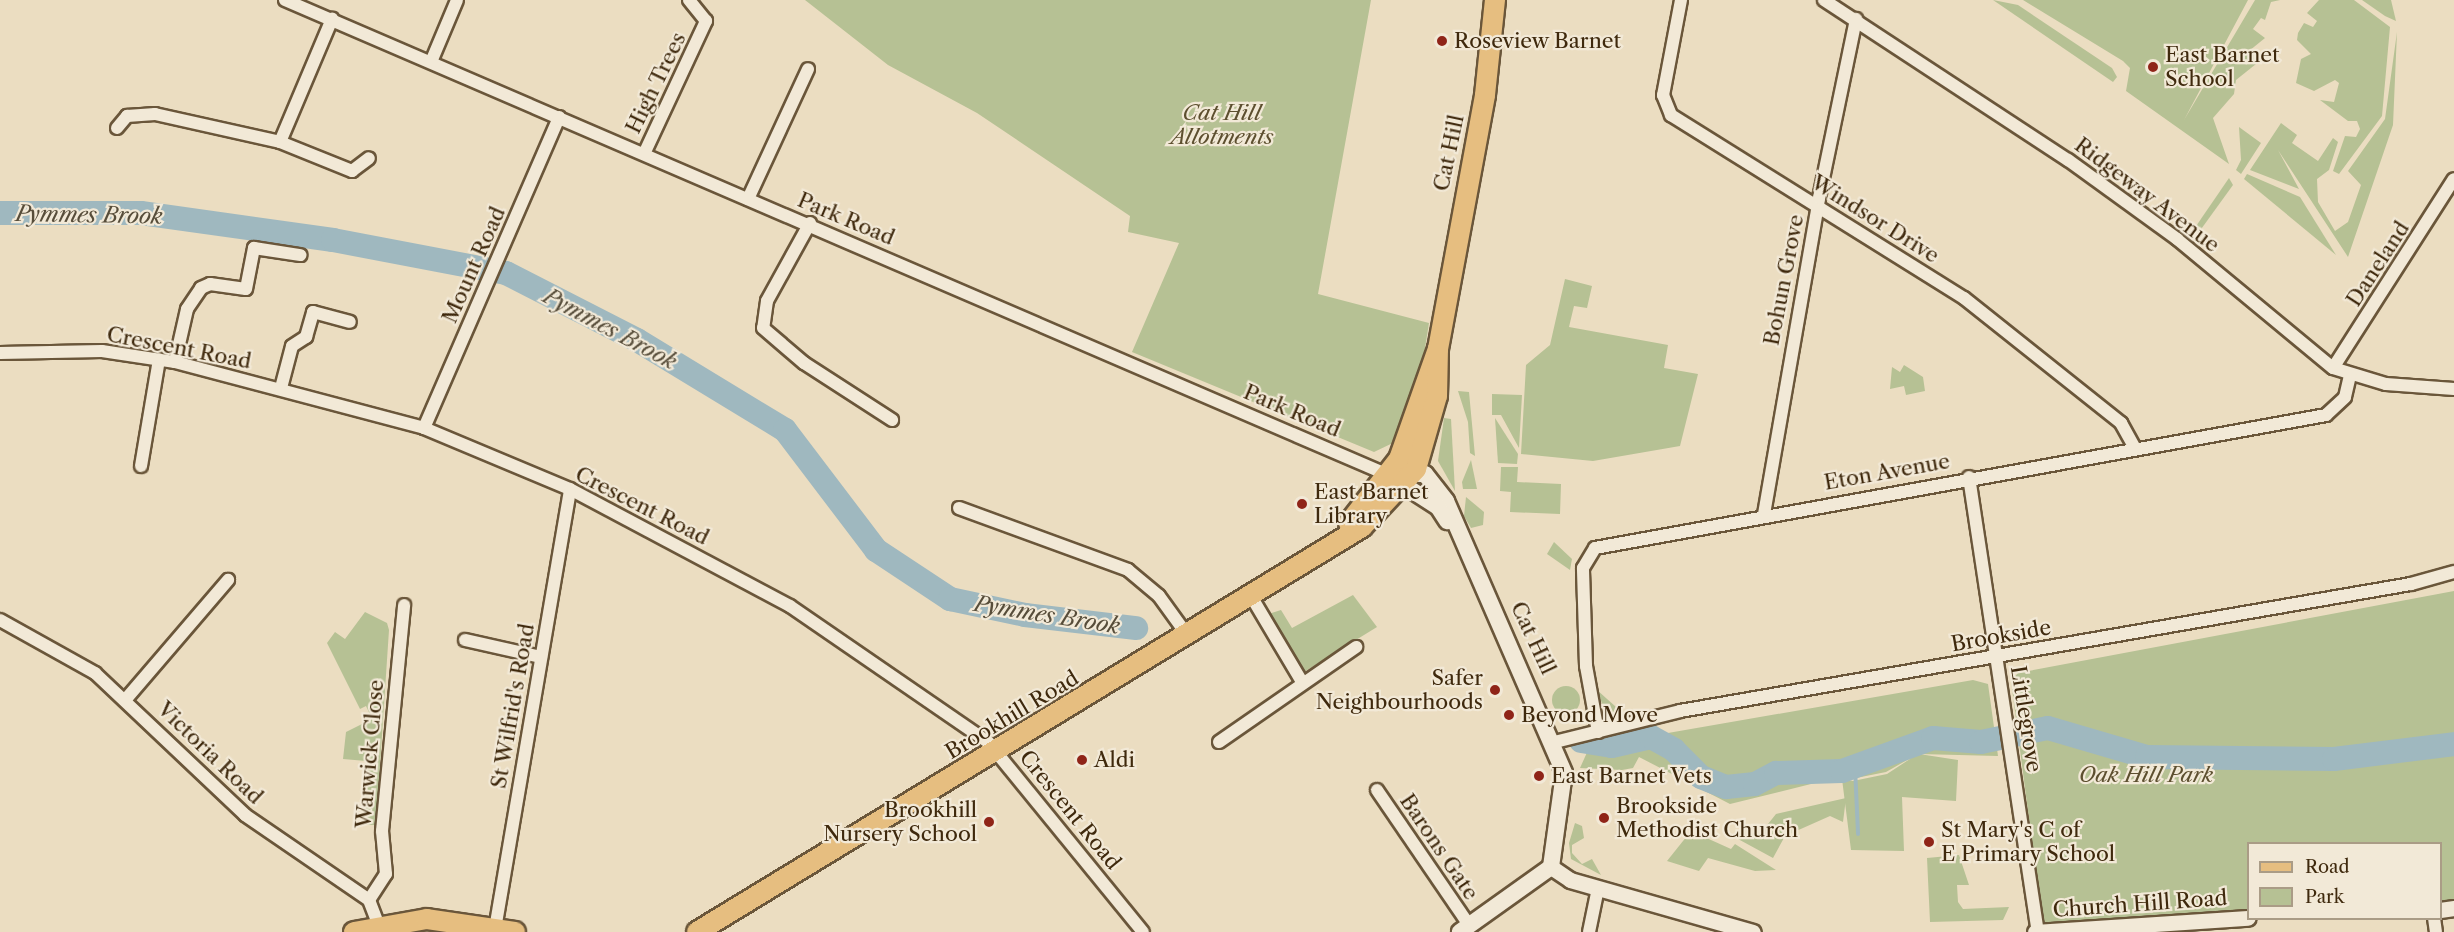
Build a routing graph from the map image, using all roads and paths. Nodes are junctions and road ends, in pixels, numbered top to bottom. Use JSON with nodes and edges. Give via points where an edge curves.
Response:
{"nodes":[{"id":1,"x":285,"y":0,"type":"edge"},
{"id":2,"x":457,"y":0,"type":"edge"},
{"id":3,"x":689,"y":0,"type":"edge"},
{"id":4,"x":1495,"y":0,"type":"edge"},
{"id":5,"x":1681,"y":0,"type":"edge"},
{"id":6,"x":1824,"y":0,"type":"edge"},
{"id":7,"x":332,"y":19,"type":"junction"},
{"id":8,"x":1856,"y":19,"type":"junction"},
{"id":9,"x":431,"y":62,"type":"junction"},
{"id":10,"x":808,"y":69,"type":"dead end"},
{"id":11,"x":559,"y":117,"type":"junction"},
{"id":12,"x":117,"y":128,"type":"dead end"},
{"id":13,"x":280,"y":142,"type":"junction"},
{"id":14,"x":644,"y":154,"type":"junction"},
{"id":15,"x":369,"y":158,"type":"dead end"},
{"id":16,"x":2454,"y":179,"type":"edge"},
{"id":17,"x":748,"y":199,"type":"junction"},
{"id":18,"x":1817,"y":207,"type":"junction"},
{"id":19,"x":810,"y":223,"type":"junction"},
{"id":20,"x":300,"y":255,"type":"dead end"},
{"id":21,"x":350,"y":322,"type":"dead end"},
{"id":22,"x":1438,"y":349,"type":"junction"},
{"id":23,"x":0,"y":353,"type":"edge"},
{"id":24,"x":159,"y":360,"type":"junction"},
{"id":25,"x":175,"y":362,"type":"junction"},
{"id":26,"x":2333,"y":368,"type":"junction"},
{"id":27,"x":2350,"y":375,"type":"junction"},
{"id":28,"x":281,"y":388,"type":"junction"},
{"id":29,"x":2454,"y":388,"type":"edge"},
{"id":30,"x":892,"y":420,"type":"dead end"},
{"id":31,"x":424,"y":428,"type":"junction"},
{"id":32,"x":2135,"y":448,"type":"junction"},
{"id":33,"x":141,"y":466,"type":"dead end"},
{"id":34,"x":1416,"y":469,"type":"junction"},
{"id":35,"x":1969,"y":477,"type":"junction"},
{"id":36,"x":1397,"y":481,"type":"junction"},
{"id":37,"x":570,"y":489,"type":"junction"},
{"id":38,"x":959,"y":508,"type":"dead end"},
{"id":39,"x":1764,"y":514,"type":"junction"},
{"id":40,"x":1458,"y":537,"type":"junction"},
{"id":41,"x":2454,"y":572,"type":"edge"},
{"id":42,"x":228,"y":580,"type":"dead end"},
{"id":43,"x":1251,"y":596,"type":"junction"},
{"id":44,"x":404,"y":605,"type":"dead end"},
{"id":45,"x":0,"y":620,"type":"edge"},
{"id":46,"x":1188,"y":636,"type":"junction"},
{"id":47,"x":465,"y":640,"type":"dead end"},
{"id":48,"x":1356,"y":647,"type":"dead end"},
{"id":49,"x":541,"y":657,"type":"junction"},
{"id":50,"x":1996,"y":657,"type":"junction"},
{"id":51,"x":1302,"y":682,"type":"junction"},
{"id":52,"x":126,"y":699,"type":"junction"},
{"id":53,"x":1592,"y":734,"type":"junction"},
{"id":54,"x":1563,"y":741,"type":"junction"},
{"id":55,"x":1219,"y":742,"type":"dead end"},
{"id":56,"x":998,"y":752,"type":"junction"},
{"id":57,"x":1377,"y":790,"type":"dead end"},
{"id":58,"x":1551,"y":867,"type":"junction"},
{"id":59,"x":1598,"y":888,"type":"junction"},
{"id":60,"x":369,"y":900,"type":"junction"},
{"id":61,"x":2247,"y":918,"type":"edge"},
{"id":62,"x":379,"y":926,"type":"junction"},
{"id":63,"x":426,"y":926,"type":"edge"},
{"id":64,"x":714,"y":928,"type":"edge"},
{"id":65,"x":495,"y":929,"type":"junction"},
{"id":66,"x":1465,"y":929,"type":"edge"},
{"id":67,"x":1743,"y":931,"type":"edge"},
{"id":68,"x":354,"y":932,"type":"edge"},
{"id":69,"x":515,"y":932,"type":"edge"},
{"id":70,"x":697,"y":932,"type":"edge"},
{"id":71,"x":1143,"y":932,"type":"edge"},
{"id":72,"x":1589,"y":932,"type":"edge"},
{"id":73,"x":2036,"y":932,"type":"edge"}],
"edges":[{"from":1,"to":7,"type":"street","name":"Park Road"},
{"from":2,"to":9,"type":"street"},
{"from":3,"to":14,"type":"street","name":"High Trees","via":[[706,21]]},
{"from":4,"to":22,"type":"main road","name":"Cat Hill","via":[[1485,94]]},
{"from":5,"to":18,"type":"street","name":"Windsor Drive","via":[[1665,106],[1681,122]]},
{"from":6,"to":8,"type":"street","name":"Ridgeway Avenue"},
{"from":7,"to":9,"type":"street","name":"Park Road"},
{"from":7,"to":13,"type":"street"},
{"from":8,"to":18,"type":"street","name":"Bohun Grove"},
{"from":8,"to":26,"type":"street","name":"Ridgeway Avenue","via":[[2077,166],[2177,239]]},
{"from":9,"to":11,"type":"street","name":"Park Road"},
{"from":10,"to":17,"type":"street"},
{"from":11,"to":14,"type":"street","name":"Park Road"},
{"from":11,"to":31,"type":"street","name":"Mount Road"},
{"from":12,"to":13,"type":"street","via":[[127,116],[155,114]]},
{"from":13,"to":15,"type":"street","via":[[352,171]]},
{"from":14,"to":17,"type":"street","name":"Park Road"},
{"from":16,"to":26,"type":"street","name":"Daneland"},
{"from":17,"to":19,"type":"street","name":"Park Road"},
{"from":18,"to":32,"type":"street","name":"Windsor Drive","via":[[1990,318],[2121,423]]},
{"from":18,"to":39,"type":"street","name":"Bohun Grove"},
{"from":19,"to":30,"type":"street","via":[[766,301],[763,328],[804,363]]},
{"from":19,"to":36,"type":"street","name":"Park Road"},
{"from":20,"to":25,"type":"street","via":[[254,248],[246,289],[210,284],[201,288],[187,309]]},
{"from":21,"to":28,"type":"street","via":[[313,312],[306,337],[292,346]]},
{"from":22,"to":34,"type":"main road","name":"Cat Hill","via":[[1437,396]]},
{"from":22,"to":36,"type":"main road","name":"Cat Hill"},
{"from":23,"to":24,"type":"street","name":"Crescent Road","via":[[102,351]]},
{"from":24,"to":25,"type":"street","name":"Crescent Road"},
{"from":24,"to":33,"type":"street"},
{"from":25,"to":28,"type":"street","name":"Crescent Road"},
{"from":26,"to":27,"type":"street","name":"Ridgeway Avenue"},
{"from":27,"to":29,"type":"street","name":"Ridgeway Avenue","via":[[2386,384]]},
{"from":27,"to":32,"type":"street","name":"Eton Avenue","via":[[2345,397],[2326,416]]},
{"from":28,"to":31,"type":"street","name":"Crescent Road"},
{"from":31,"to":37,"type":"street","name":"Crescent Road"},
{"from":32,"to":35,"type":"street","name":"Eton Avenue"},
{"from":34,"to":36,"type":"main road","name":"Cat Hill"},
{"from":34,"to":40,"type":"main road","name":"Cat Hill","via":[[1438,486]]},
{"from":35,"to":39,"type":"street","name":"Eton Avenue"},
{"from":35,"to":50,"type":"street","name":"Littlegrove"},
{"from":36,"to":40,"type":"main road","name":"Cat Hill","via":[[1438,507]]},
{"from":36,"to":43,"type":"main road","name":"Brookhill Road","via":[[1330,545]]},
{"from":37,"to":49,"type":"street","name":"St Wilfrid's Road"},
{"from":37,"to":56,"type":"street","name":"Crescent Road","via":[[790,606],[912,686]]},
{"from":38,"to":46,"type":"street","via":[[1128,570],[1159,596]]},
{"from":39,"to":53,"type":"street","name":"Eton Avenue","via":[[1603,545],[1589,554],[1583,568]]},
{"from":40,"to":54,"type":"main road","name":"Cat Hill","via":[[1519,664]]},
{"from":41,"to":50,"type":"street","name":"Brookside","via":[[2411,584]]},
{"from":42,"to":52,"type":"street"},
{"from":43,"to":46,"type":"main road","name":"Brookhill Road"},
{"from":43,"to":51,"type":"street"},
{"from":44,"to":60,"type":"street","name":"Warwick Close","via":[[382,831],[386,874]]},
{"from":45,"to":52,"type":"street","name":"Victoria Road","via":[[85,667]]},
{"from":46,"to":56,"type":"main road","name":"Brookhill Road"},
{"from":47,"to":49,"type":"street"},
{"from":48,"to":51,"type":"street"},
{"from":49,"to":65,"type":"street","name":"St Wilfrid's Road"},
{"from":50,"to":53,"type":"street","name":"Brookside","via":[[1680,711]]},
{"from":50,"to":73,"type":"street","name":"Littlegrove"},
{"from":51,"to":55,"type":"street"},
{"from":52,"to":60,"type":"street","name":"Victoria Road","via":[[245,815]]},
{"from":53,"to":54,"type":"street","name":"Brookside"},
{"from":54,"to":58,"type":"main road","name":"Cat Hill","via":[[1564,805]]},
{"from":56,"to":64,"type":"main road","name":"Brookhill Road"},
{"from":56,"to":71,"type":"street","name":"Crescent Road"},
{"from":57,"to":66,"type":"street","name":"Barons Gate"},
{"from":58,"to":59,"type":"street","via":[[1570,880]]},
{"from":58,"to":66,"type":"main road"},
{"from":59,"to":67,"type":"street"},
{"from":59,"to":72,"type":"street"},
{"from":60,"to":62,"type":"street"},
{"from":61,"to":73,"type":"street","name":"Church Hill Road"},
{"from":62,"to":63,"type":"main road"},
{"from":62,"to":68,"type":"main road"},
{"from":63,"to":65,"type":"main road"},
{"from":64,"to":70,"type":"main road","name":"Brookhill Road"},
{"from":65,"to":69,"type":"main road"}]}
